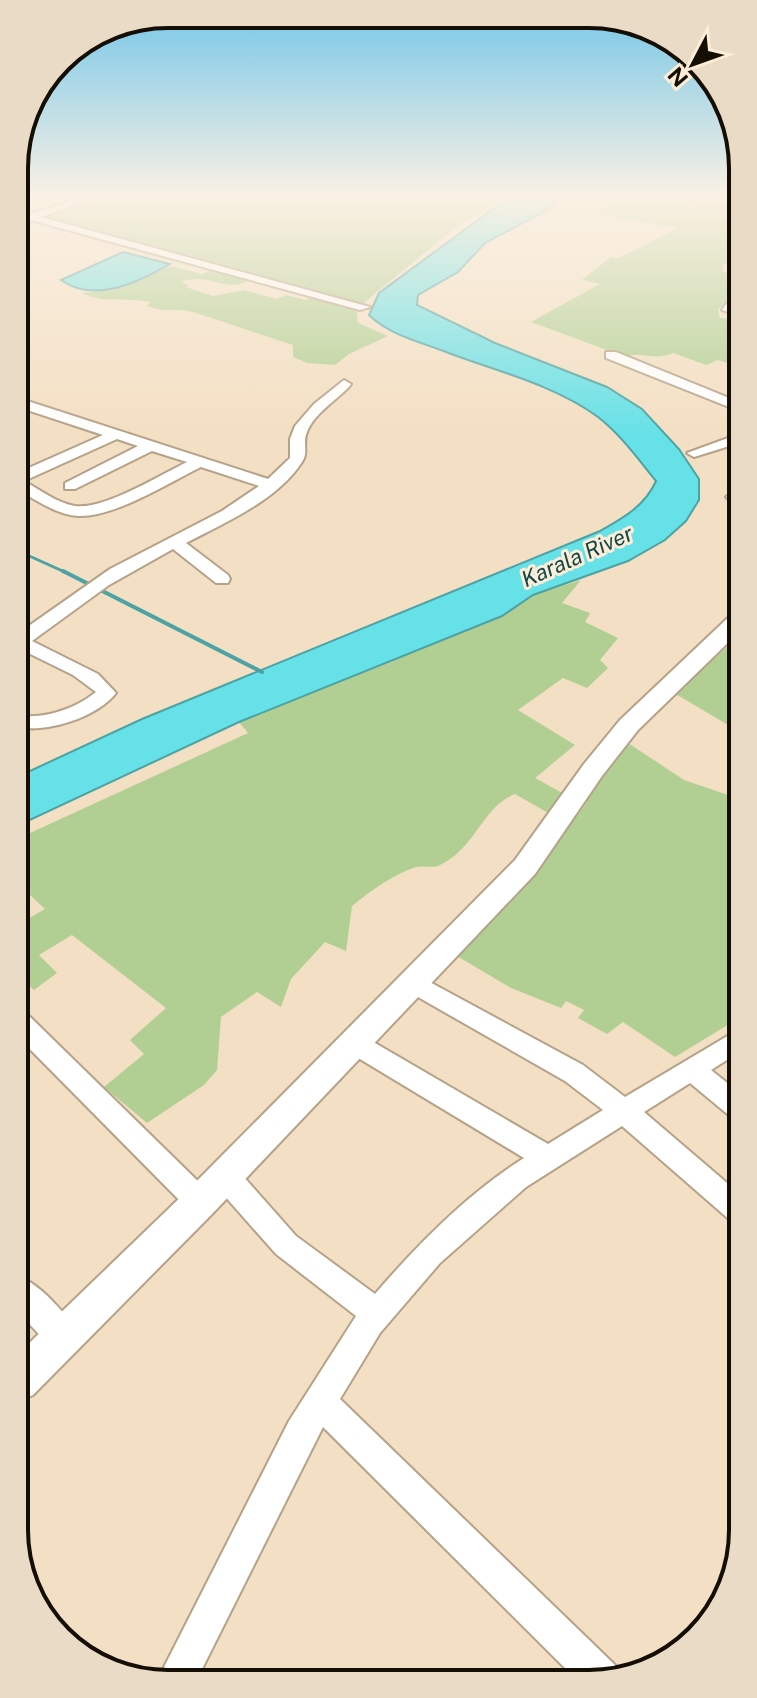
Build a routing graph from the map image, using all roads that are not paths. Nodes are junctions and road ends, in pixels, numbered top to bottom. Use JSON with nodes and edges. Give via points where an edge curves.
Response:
{"nodes":[{"id":1,"x":250,"y":276,"type":"edge"},
{"id":2,"x":364,"y":307,"type":"dead end"},
{"id":3,"x":611,"y":355,"type":"dead end"},
{"id":4,"x":344,"y":384,"type":"dead end"},
{"id":5,"x":729,"y":399,"type":"edge"},
{"id":6,"x":729,"y":401,"type":"edge"},
{"id":7,"x":28,"y":405,"type":"edge"},
{"id":8,"x":706,"y":408,"type":"dead end"},
{"id":9,"x":117,"y":434,"type":"junction"},
{"id":10,"x":729,"y":439,"type":"edge"},
{"id":11,"x":150,"y":446,"type":"junction"},
{"id":12,"x":694,"y":453,"type":"dead end"},
{"id":13,"x":197,"y":463,"type":"junction"},
{"id":14,"x":28,"y":475,"type":"edge"},
{"id":15,"x":270,"y":485,"type":"junction"},
{"id":16,"x":70,"y":486,"type":"dead end"},
{"id":17,"x":28,"y":487,"type":"edge"},
{"id":18,"x":174,"y":542,"type":"junction"},
{"id":19,"x":222,"y":579,"type":"dead end"},
{"id":20,"x":729,"y":630,"type":"edge"},
{"id":21,"x":28,"y":636,"type":"edge"},
{"id":22,"x":28,"y":646,"type":"edge"},
{"id":23,"x":28,"y":724,"type":"edge"},
{"id":24,"x":413,"y":982,"type":"junction"},
{"id":25,"x":28,"y":1031,"type":"edge"},
{"id":26,"x":354,"y":1043,"type":"junction"},
{"id":27,"x":729,"y":1045,"type":"edge"},
{"id":28,"x":691,"y":1069,"type":"junction"},
{"id":29,"x":729,"y":1099,"type":"edge"},
{"id":30,"x":624,"y":1111,"type":"junction"},
{"id":31,"x":546,"y":1157,"type":"junction"},
{"id":32,"x":225,"y":1176,"type":"junction"},
{"id":33,"x":200,"y":1202,"type":"junction"},
{"id":34,"x":729,"y":1202,"type":"edge"},
{"id":35,"x":28,"y":1300,"type":"edge"},
{"id":36,"x":377,"y":1314,"type":"junction"},
{"id":37,"x":63,"y":1337,"type":"junction"},
{"id":38,"x":28,"y":1372,"type":"edge"},
{"id":39,"x":320,"y":1402,"type":"junction"},
{"id":40,"x":182,"y":1670,"type":"edge"},
{"id":41,"x":594,"y":1670,"type":"edge"}],
"edges":[{"from":1,"to":2,"type":"street"},
{"from":3,"to":5,"type":"street"},
{"from":4,"to":15,"type":"street","via":[[303,426],[298,460]]},
{"from":6,"to":8,"type":"street"},
{"from":7,"to":9,"type":"street"},
{"from":9,"to":11,"type":"street"},
{"from":9,"to":14,"type":"street"},
{"from":10,"to":12,"type":"street"},
{"from":11,"to":13,"type":"street"},
{"from":11,"to":16,"type":"street"},
{"from":13,"to":15,"type":"street"},
{"from":13,"to":17,"type":"street","via":[[84,511]]},
{"from":15,"to":18,"type":"street"},
{"from":18,"to":19,"type":"street"},
{"from":18,"to":21,"type":"street","via":[[110,577]]},
{"from":20,"to":24,"type":"main road","via":[[629,725],[535,857]]},
{"from":22,"to":23,"type":"street","via":[[106,689],[98,700]]},
{"from":24,"to":26,"type":"main road"},
{"from":24,"to":30,"type":"street","via":[[574,1073]]},
{"from":25,"to":33,"type":"street"},
{"from":26,"to":31,"type":"street"},
{"from":26,"to":32,"type":"main road"},
{"from":27,"to":28,"type":"street"},
{"from":28,"to":29,"type":"street"},
{"from":28,"to":30,"type":"street"},
{"from":30,"to":31,"type":"street"},
{"from":30,"to":34,"type":"street"},
{"from":31,"to":36,"type":"street","via":[[430,1253]]},
{"from":32,"to":33,"type":"main road"},
{"from":32,"to":36,"type":"street","via":[[280,1239]]},
{"from":33,"to":37,"type":"main road"},
{"from":35,"to":37,"type":"street"},
{"from":36,"to":39,"type":"street"},
{"from":37,"to":38,"type":"main road"},
{"from":39,"to":40,"type":"street"},
{"from":39,"to":41,"type":"street"}]}
